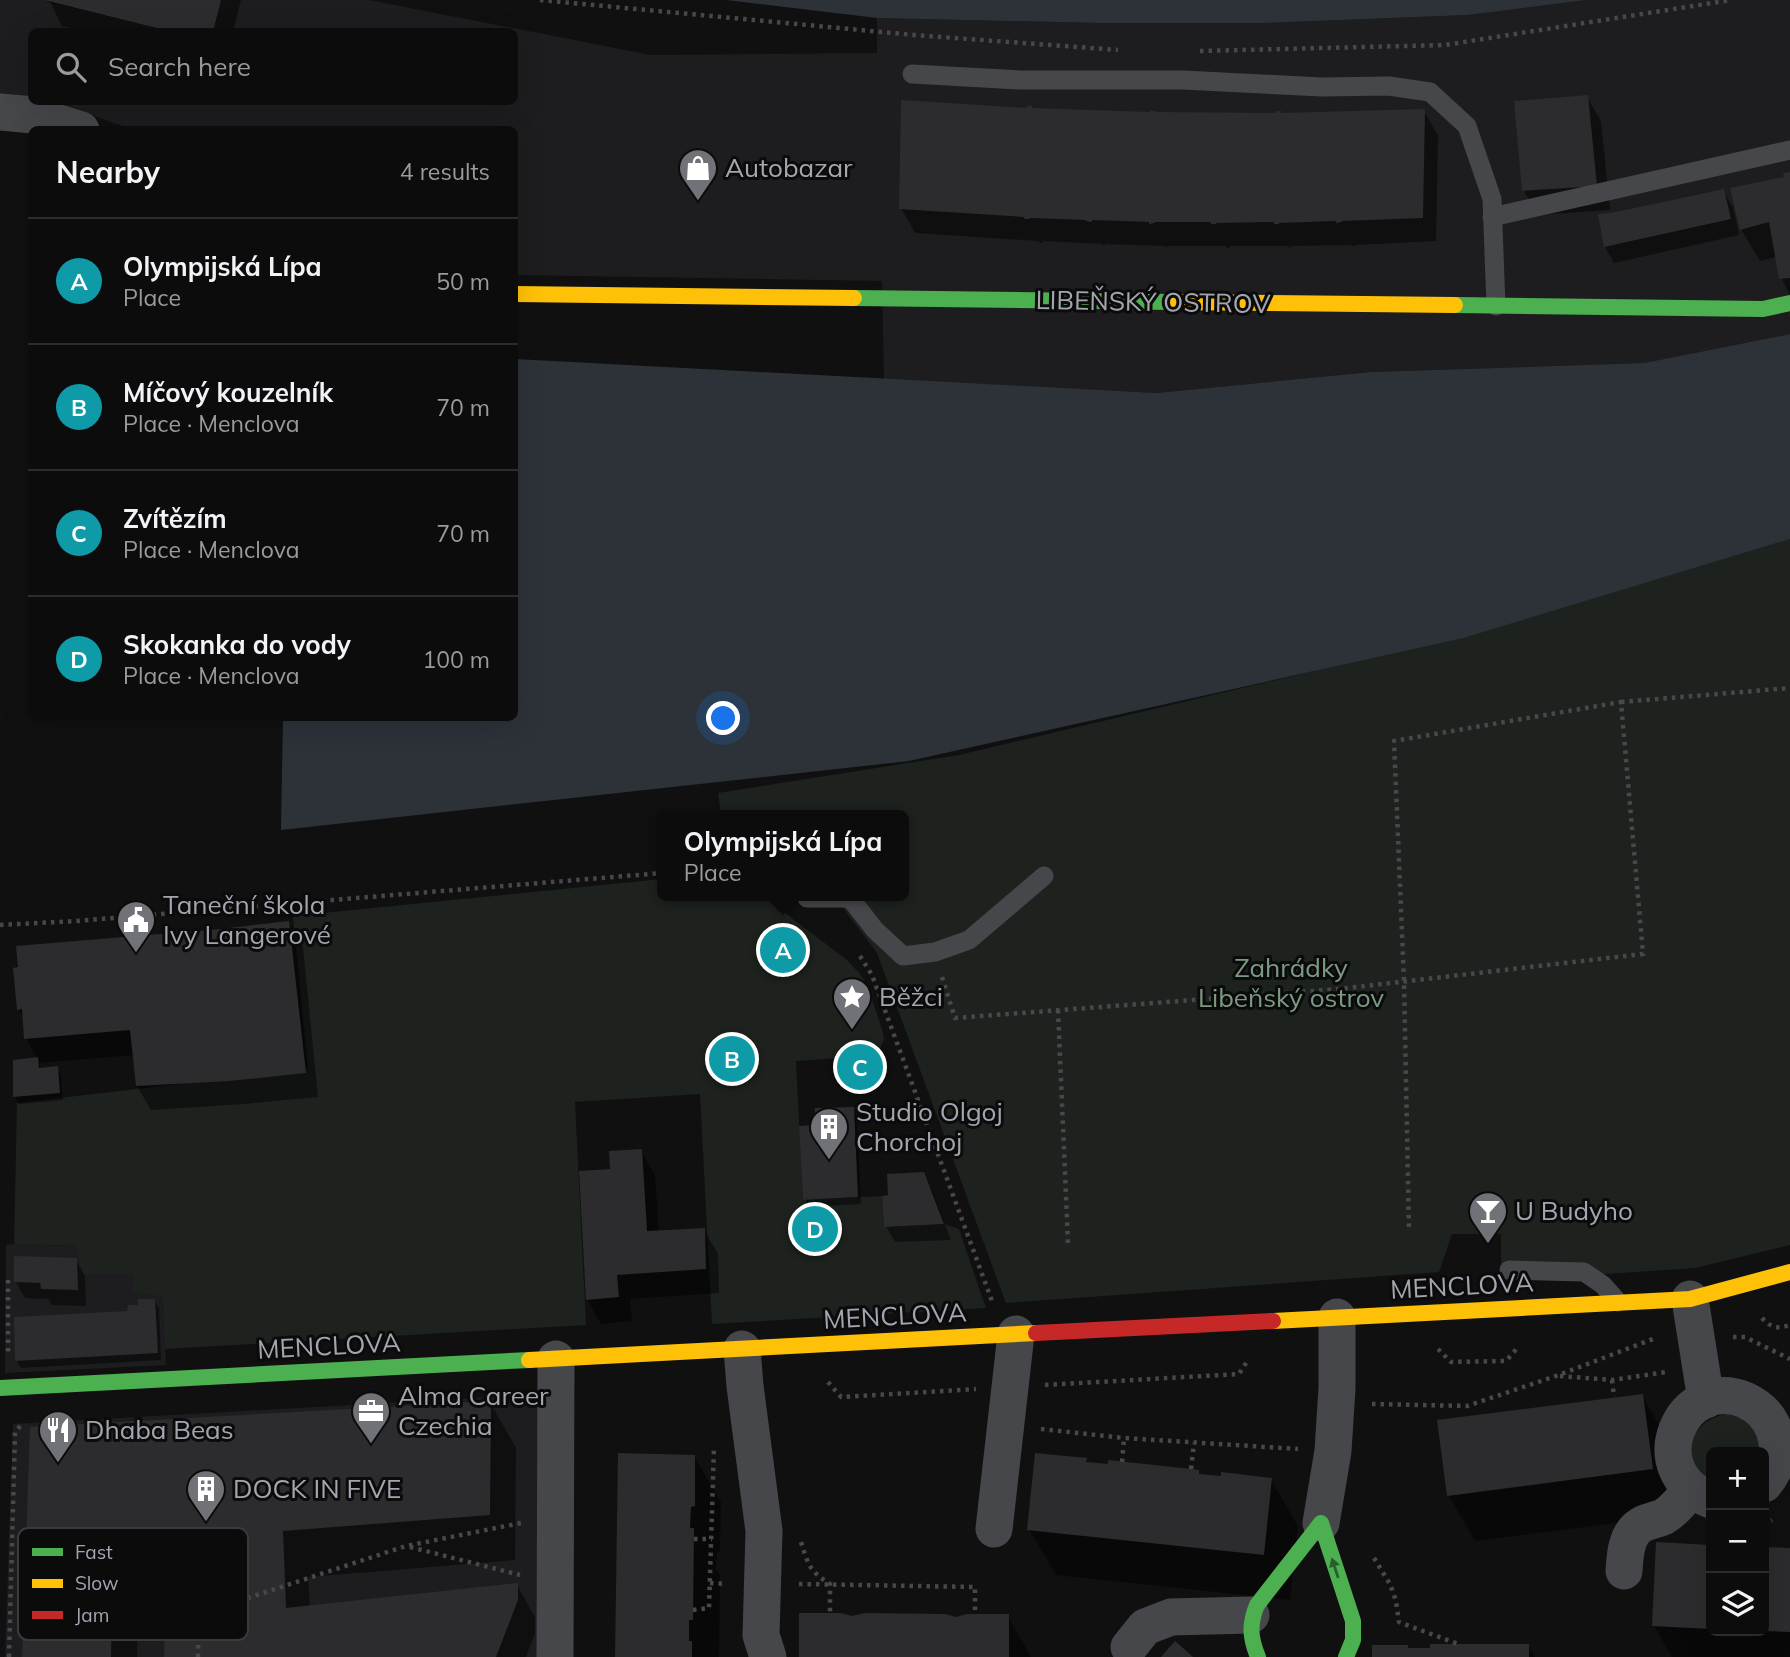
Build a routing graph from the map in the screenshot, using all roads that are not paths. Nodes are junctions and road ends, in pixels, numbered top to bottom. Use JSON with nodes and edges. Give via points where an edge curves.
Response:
{"nodes":[{"id":1,"x":912,"y":74,"type":"dead end"},
{"id":2,"x":0,"y":112,"type":"edge"},
{"id":3,"x":67,"y":126,"type":"edge"},
{"id":4,"x":1790,"y":150,"type":"edge"},
{"id":5,"x":1492,"y":217,"type":"junction"},
{"id":6,"x":518,"y":294,"type":"edge"},
{"id":7,"x":1790,"y":303,"type":"edge"},
{"id":8,"x":1496,"y":306,"type":"junction"},
{"id":9,"x":1044,"y":876,"type":"dead end"},
{"id":10,"x":852,"y":901,"type":"edge"},
{"id":11,"x":1510,"y":1270,"type":"dead end"},
{"id":12,"x":1790,"y":1272,"type":"edge"},
{"id":13,"x":1690,"y":1298,"type":"junction"},
{"id":14,"x":1619,"y":1302,"type":"junction"},
{"id":15,"x":1337,"y":1317,"type":"junction"},
{"id":16,"x":1010,"y":1335,"type":"junction"},
{"id":17,"x":742,"y":1349,"type":"junction"},
{"id":18,"x":556,"y":1359,"type":"junction"},
{"id":19,"x":0,"y":1388,"type":"edge"},
{"id":20,"x":1706,"y":1399,"type":"junction"},
{"id":21,"x":1777,"y":1466,"type":"edge"},
{"id":22,"x":1701,"y":1495,"type":"edge"},
{"id":23,"x":1321,"y":1522,"type":"junction"},
{"id":24,"x":994,"y":1529,"type":"dead end"},
{"id":25,"x":1625,"y":1571,"type":"dead end"},
{"id":26,"x":1251,"y":1615,"type":"junction"},
{"id":27,"x":1129,"y":1647,"type":"dead end"},
{"id":28,"x":758,"y":1650,"type":"edge"},
{"id":29,"x":555,"y":1657,"type":"edge"},
{"id":30,"x":1258,"y":1657,"type":"edge"},
{"id":31,"x":1346,"y":1657,"type":"edge"}],
"edges":[{"from":1,"to":5,"type":"lane","via":[[1389,86],[1430,92],[1467,126],[1492,199]]},
{"from":2,"to":3,"type":"street"},
{"from":4,"to":5,"type":"lane"},
{"from":5,"to":8,"type":"lane"},
{"from":6,"to":8,"type":"street","name":"LIBEŇSKÝ OSTROV"},
{"from":7,"to":8,"type":"street","name":"LIBEŇSKÝ OSTROV","via":[[1763,309]]},
{"from":9,"to":10,"type":"lane","via":[[969,940],[903,957]]},
{"from":11,"to":14,"type":"lane","via":[[1584,1272]]},
{"from":12,"to":13,"type":"street","name":"MENCLOVA"},
{"from":13,"to":14,"type":"street","name":"MENCLOVA"},
{"from":13,"to":20,"type":"street"},
{"from":14,"to":15,"type":"street","name":"MENCLOVA"},
{"from":15,"to":16,"type":"street","name":"MENCLOVA"},
{"from":15,"to":23,"type":"street","via":[[1337,1403]]},
{"from":16,"to":17,"type":"street","name":"MENCLOVA"},
{"from":16,"to":24,"type":"street","via":[[1010,1387]]},
{"from":17,"to":18,"type":"street","name":"MENCLOVA"},
{"from":17,"to":28,"type":"street","via":[[764,1531]]},
{"from":18,"to":19,"type":"street","name":"MENCLOVA"},
{"from":18,"to":29,"type":"street"},
{"from":20,"to":21,"type":"street","via":[[1737,1397],[1764,1413],[1777,1442]]},
{"from":20,"to":22,"type":"street","via":[[1690,1409],[1673,1440],[1679,1476]]},
{"from":22,"to":25,"type":"street","via":[[1633,1532],[1625,1550]]},
{"from":23,"to":26,"type":"street"},
{"from":31,"to":23,"type":"street","one_way":true,"via":[[1353,1641],[1353,1621]]},
{"from":26,"to":27,"type":"street","via":[[1171,1617],[1145,1627]]},
{"from":26,"to":30,"type":"street","via":[[1249,1632]]}]}
